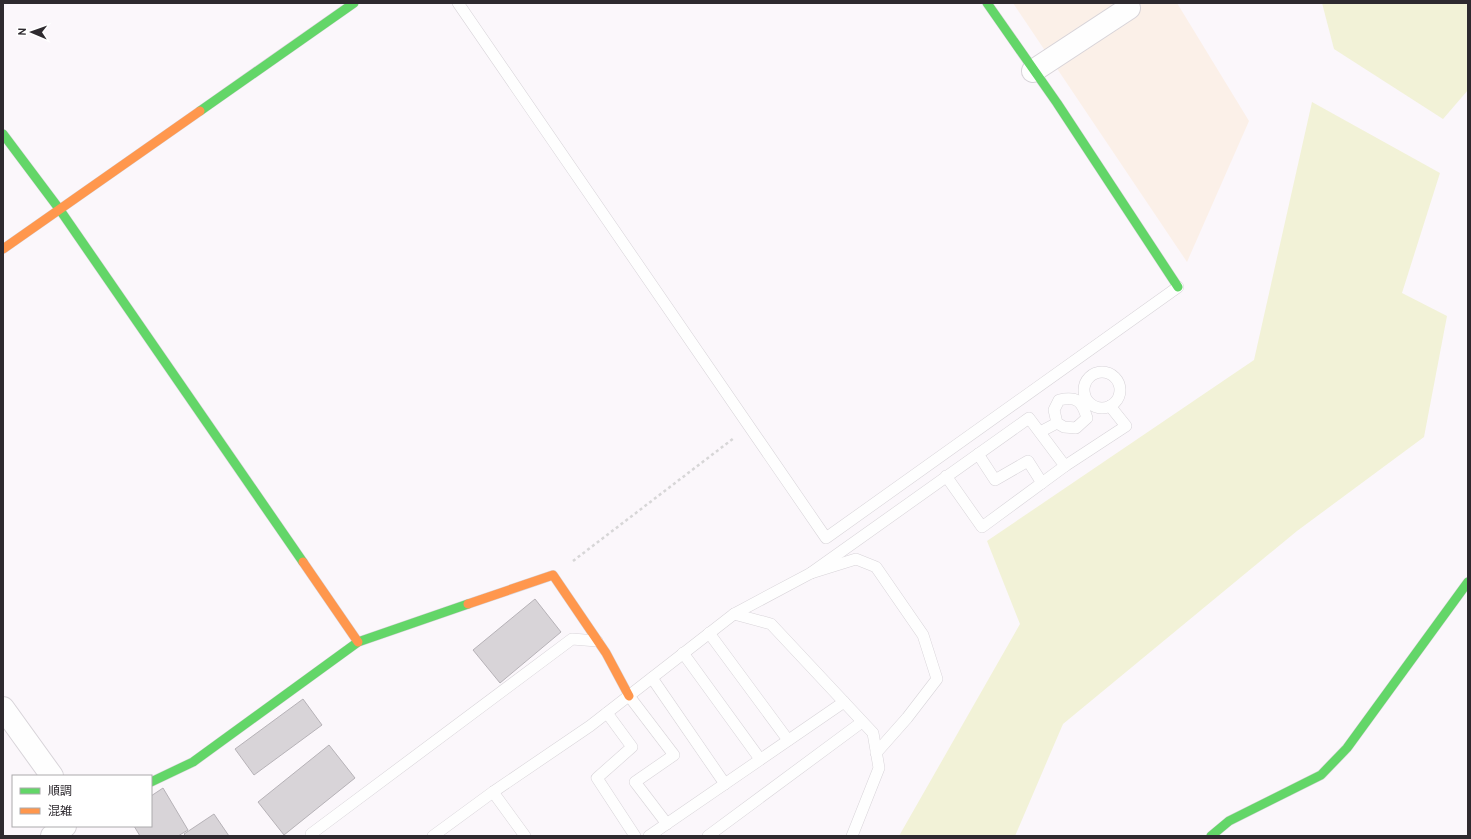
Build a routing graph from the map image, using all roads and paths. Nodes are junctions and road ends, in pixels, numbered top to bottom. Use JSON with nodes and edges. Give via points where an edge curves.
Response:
{"nodes":[{"id":1,"x":354,"y":3,"type":"edge"},
{"id":2,"x":458,"y":3,"type":"edge"},
{"id":3,"x":986,"y":3,"type":"edge"},
{"id":4,"x":1129,"y":8,"type":"dead end"},
{"id":5,"x":1033,"y":71,"type":"junction"},
{"id":6,"x":3,"y":134,"type":"edge"},
{"id":7,"x":60,"y":210,"type":"junction"},
{"id":8,"x":3,"y":249,"type":"edge"},
{"id":9,"x":1178,"y":287,"type":"joint"},
{"id":10,"x":1084,"y":403,"type":"junction"},
{"id":11,"x":1110,"y":406,"type":"junction"},
{"id":12,"x":1057,"y":423,"type":"junction"},
{"id":13,"x":750,"y":426,"type":"junction"},
{"id":14,"x":1040,"y":432,"type":"junction"},
{"id":15,"x":978,"y":454,"type":"junction"},
{"id":16,"x":1065,"y":466,"type":"junction"},
{"id":17,"x":946,"y":476,"type":"junction"},
{"id":18,"x":1042,"y":483,"type":"junction"},
{"id":19,"x":811,"y":573,"type":"junction"},
{"id":20,"x":553,"y":575,"type":"junction"},
{"id":21,"x":1468,"y":582,"type":"edge"},
{"id":22,"x":734,"y":614,"type":"junction"},
{"id":23,"x":710,"y":632,"type":"junction"},
{"id":24,"x":597,"y":641,"type":"junction"},
{"id":25,"x":358,"y":642,"type":"junction"},
{"id":26,"x":683,"y":653,"type":"junction"},
{"id":27,"x":652,"y":678,"type":"junction"},
{"id":28,"x":629,"y":696,"type":"junction"},
{"id":29,"x":844,"y":702,"type":"junction"},
{"id":30,"x":3,"y":708,"type":"edge"},
{"id":31,"x":608,"y":713,"type":"junction"},
{"id":32,"x":862,"y":722,"type":"junction"},
{"id":33,"x":788,"y":740,"type":"junction"},
{"id":34,"x":876,"y":753,"type":"junction"},
{"id":35,"x":760,"y":759,"type":"junction"},
{"id":36,"x":51,"y":775,"type":"edge"},
{"id":37,"x":152,"y":782,"type":"edge"},
{"id":38,"x":725,"y":784,"type":"junction"},
{"id":39,"x":493,"y":792,"type":"junction"},
{"id":40,"x":667,"y":824,"type":"junction"},
{"id":41,"x":64,"y":827,"type":"edge"},
{"id":42,"x":52,"y":836,"type":"edge"},
{"id":43,"x":310,"y":836,"type":"edge"},
{"id":44,"x":433,"y":836,"type":"edge"},
{"id":45,"x":525,"y":836,"type":"edge"},
{"id":46,"x":635,"y":836,"type":"edge"},
{"id":47,"x":649,"y":836,"type":"edge"},
{"id":48,"x":708,"y":836,"type":"edge"},
{"id":49,"x":852,"y":836,"type":"edge"},
{"id":50,"x":1211,"y":836,"type":"edge"}],
"edges":[{"from":1,"to":7,"type":"street"},
{"from":2,"to":13,"type":"lane"},
{"from":3,"to":5,"type":"street"},
{"from":4,"to":5,"type":"street"},
{"from":5,"to":9,"type":"street"},
{"from":6,"to":7,"type":"street"},
{"from":7,"to":8,"type":"street"},
{"from":7,"to":25,"type":"street"},
{"from":9,"to":13,"type":"lane","via":[[826,538]]},
{"from":10,"to":11,"type":"lane","via":[[1097,407]]},
{"from":10,"to":11,"type":"lane","via":[[1085,382],[1094,373],[1106,372],[1115,377],[1120,388],[1118,398]]},
{"from":10,"to":12,"type":"lane","via":[[1087,418],[1076,428],[1064,427]]},
{"from":10,"to":12,"type":"lane","via":[[1070,398],[1059,400],[1054,410]]},
{"from":11,"to":16,"type":"lane","via":[[1126,426]]},
{"from":12,"to":14,"type":"lane"},
{"from":13,"to":20,"type":"path"},
{"from":14,"to":15,"type":"lane","via":[[1029,418]]},
{"from":14,"to":16,"type":"lane"},
{"from":15,"to":17,"type":"lane"},
{"from":15,"to":18,"type":"lane","via":[[995,480],[1028,460]]},
{"from":16,"to":18,"type":"lane"},
{"from":17,"to":18,"type":"lane","via":[[982,527]]},
{"from":17,"to":19,"type":"lane"},
{"from":19,"to":22,"type":"lane"},
{"from":19,"to":34,"type":"lane","via":[[856,559],[876,567],[924,635],[937,679],[908,718]]},
{"from":20,"to":24,"type":"street"},
{"from":20,"to":25,"type":"street"},
{"from":21,"to":50,"type":"street","via":[[1347,748],[1321,775],[1229,821]]},
{"from":22,"to":23,"type":"lane"},
{"from":22,"to":29,"type":"lane","via":[[771,624]]},
{"from":23,"to":26,"type":"lane"},
{"from":23,"to":33,"type":"lane"},
{"from":24,"to":28,"type":"street"},
{"from":24,"to":43,"type":"lane","via":[[572,639]]},
{"from":25,"to":37,"type":"street","via":[[193,762]]},
{"from":26,"to":27,"type":"lane"},
{"from":26,"to":35,"type":"lane"},
{"from":27,"to":28,"type":"lane"},
{"from":27,"to":38,"type":"lane"},
{"from":28,"to":31,"type":"lane"},
{"from":28,"to":40,"type":"lane","via":[[674,755],[635,782]]},
{"from":29,"to":32,"type":"lane"},
{"from":29,"to":33,"type":"lane"},
{"from":30,"to":36,"type":"street"},
{"from":31,"to":39,"type":"lane"},
{"from":31,"to":46,"type":"lane","via":[[632,747],[597,778]]},
{"from":32,"to":34,"type":"lane","via":[[873,734]]},
{"from":32,"to":48,"type":"lane"},
{"from":33,"to":35,"type":"lane"},
{"from":34,"to":49,"type":"lane","via":[[879,768]]},
{"from":35,"to":38,"type":"lane"},
{"from":38,"to":40,"type":"lane"},
{"from":39,"to":44,"type":"lane"},
{"from":39,"to":45,"type":"lane"},
{"from":40,"to":47,"type":"lane"},
{"from":41,"to":42,"type":"street"}]}
